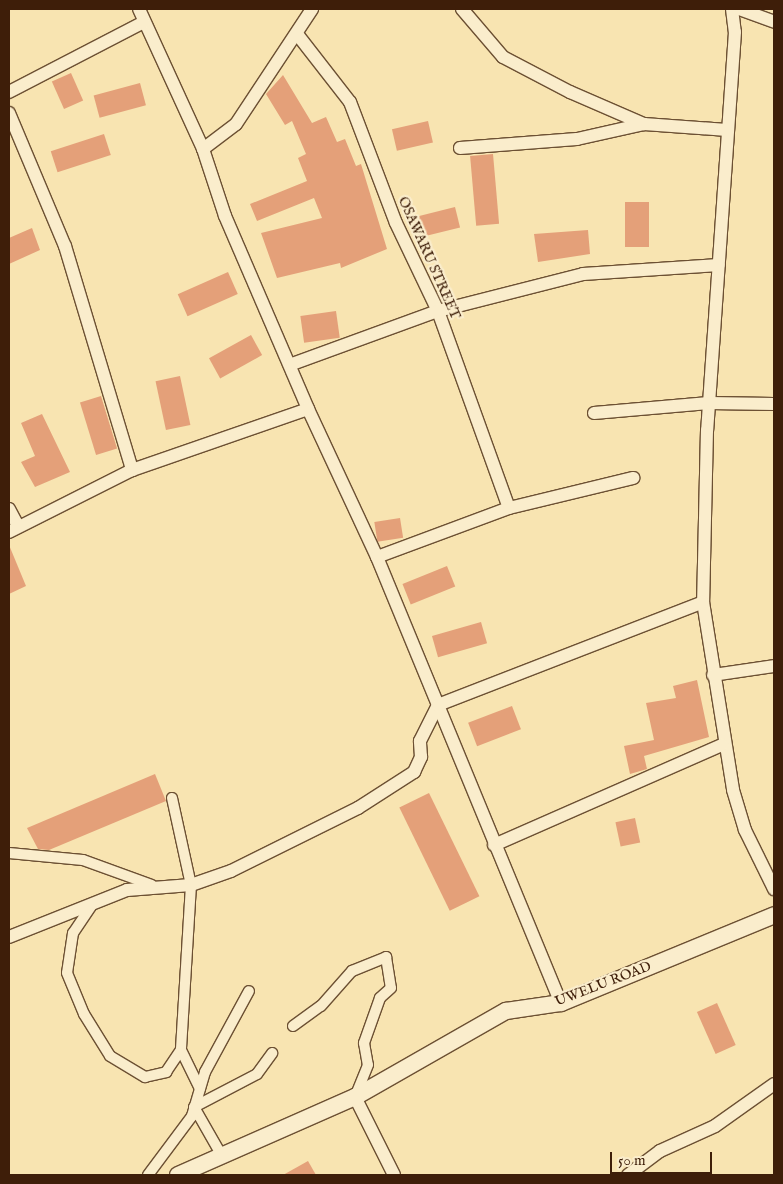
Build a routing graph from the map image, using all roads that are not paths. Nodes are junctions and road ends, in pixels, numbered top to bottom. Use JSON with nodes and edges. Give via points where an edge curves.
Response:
{"nodes":[{"id":1,"x":139,"y":9,"type":"edge"},
{"id":2,"x":312,"y":9,"type":"edge"},
{"id":3,"x":462,"y":9,"type":"edge"},
{"id":4,"x":732,"y":9,"type":"edge"},
{"id":5,"x":739,"y":9,"type":"edge"},
{"id":6,"x":144,"y":22,"type":"junction"},
{"id":7,"x":774,"y":22,"type":"edge"},
{"id":8,"x":297,"y":34,"type":"junction"},
{"id":9,"x":9,"y":92,"type":"edge"},
{"id":10,"x":9,"y":113,"type":"edge"},
{"id":11,"x":644,"y":124,"type":"junction"},
{"id":12,"x":727,"y":130,"type":"junction"},
{"id":13,"x":460,"y":148,"type":"dead end"},
{"id":14,"x":203,"y":149,"type":"junction"},
{"id":15,"x":719,"y":265,"type":"junction"},
{"id":16,"x":438,"y":311,"type":"junction"},
{"id":17,"x":292,"y":364,"type":"junction"},
{"id":18,"x":709,"y":403,"type":"junction"},
{"id":19,"x":774,"y":404,"type":"edge"},
{"id":20,"x":308,"y":409,"type":"junction"},
{"id":21,"x":594,"y":413,"type":"dead end"},
{"id":22,"x":132,"y":470,"type":"junction"},
{"id":23,"x":633,"y":478,"type":"dead end"},
{"id":24,"x":9,"y":508,"type":"edge"},
{"id":25,"x":509,"y":508,"type":"junction"},
{"id":26,"x":13,"y":529,"type":"edge"},
{"id":27,"x":377,"y":558,"type":"junction"},
{"id":28,"x":703,"y":602,"type":"junction"},
{"id":29,"x":774,"y":666,"type":"edge"},
{"id":30,"x":713,"y":675,"type":"junction"},
{"id":31,"x":438,"y":705,"type":"junction"},
{"id":32,"x":722,"y":745,"type":"junction"},
{"id":33,"x":172,"y":798,"type":"dead end"},
{"id":34,"x":494,"y":845,"type":"junction"},
{"id":35,"x":9,"y":854,"type":"edge"},
{"id":36,"x":152,"y":884,"type":"junction"},
{"id":37,"x":191,"y":885,"type":"junction"},
{"id":38,"x":774,"y":889,"type":"edge"},
{"id":39,"x":92,"y":905,"type":"junction"},
{"id":40,"x":774,"y":915,"type":"edge"},
{"id":41,"x":9,"y":937,"type":"edge"},
{"id":42,"x":249,"y":991,"type":"dead end"},
{"id":43,"x":561,"y":1003,"type":"junction"},
{"id":44,"x":293,"y":1026,"type":"dead end"},
{"id":45,"x":181,"y":1050,"type":"junction"},
{"id":46,"x":272,"y":1053,"type":"dead end"},
{"id":47,"x":774,"y":1084,"type":"edge"},
{"id":48,"x":200,"y":1090,"type":"junction"},
{"id":49,"x":355,"y":1097,"type":"junction"},
{"id":50,"x":194,"y":1108,"type":"junction"},
{"id":51,"x":222,"y":1156,"type":"junction"},
{"id":52,"x":148,"y":1175,"type":"edge"},
{"id":53,"x":178,"y":1175,"type":"edge"},
{"id":54,"x":394,"y":1175,"type":"edge"},
{"id":55,"x":628,"y":1175,"type":"edge"}],
"edges":[{"from":1,"to":6,"type":"street"},
{"from":2,"to":8,"type":"street"},
{"from":3,"to":11,"type":"street","via":[[503,57]]},
{"from":4,"to":12,"type":"street","via":[[735,32]]},
{"from":5,"to":7,"type":"street"},
{"from":6,"to":9,"type":"street"},
{"from":6,"to":14,"type":"street"},
{"from":8,"to":14,"type":"street","via":[[236,124]]},
{"from":8,"to":16,"type":"street","name":"OSAWARU STREET","via":[[350,102],[396,223]]},
{"from":10,"to":22,"type":"street","via":[[65,246]]},
{"from":11,"to":12,"type":"street"},
{"from":11,"to":13,"type":"street","via":[[577,139]]},
{"from":12,"to":15,"type":"street"},
{"from":14,"to":17,"type":"street","via":[[225,216]]},
{"from":15,"to":16,"type":"street","via":[[583,274]]},
{"from":15,"to":18,"type":"street"},
{"from":16,"to":17,"type":"street"},
{"from":16,"to":25,"type":"street","name":"OSAWARU STREET"},
{"from":17,"to":20,"type":"street"},
{"from":18,"to":19,"type":"street"},
{"from":18,"to":21,"type":"street"},
{"from":18,"to":28,"type":"street"},
{"from":20,"to":22,"type":"street"},
{"from":20,"to":27,"type":"street"},
{"from":22,"to":26,"type":"street"},
{"from":23,"to":25,"type":"street"},
{"from":24,"to":26,"type":"street"},
{"from":25,"to":27,"type":"street"},
{"from":27,"to":31,"type":"street"},
{"from":28,"to":30,"type":"street"},
{"from":28,"to":31,"type":"street"},
{"from":29,"to":30,"type":"street"},
{"from":30,"to":32,"type":"street"},
{"from":31,"to":34,"type":"street"},
{"from":31,"to":37,"type":"street","via":[[420,741],[421,756],[414,772],[350,813],[231,871]]},
{"from":32,"to":34,"type":"street"},
{"from":32,"to":38,"type":"street","via":[[746,830]]},
{"from":33,"to":37,"type":"street"},
{"from":34,"to":43,"type":"street"},
{"from":35,"to":36,"type":"street","via":[[83,860]]},
{"from":36,"to":37,"type":"street"},
{"from":36,"to":39,"type":"street"},
{"from":37,"to":45,"type":"street"},
{"from":39,"to":41,"type":"street"},
{"from":39,"to":45,"type":"street","via":[[73,933],[68,973],[84,1014],[110,1056],[144,1077],[166,1072]]},
{"from":40,"to":43,"type":"street","name":"UWELU ROAD"},
{"from":42,"to":48,"type":"street"},
{"from":43,"to":49,"type":"street","name":"UWELU ROAD","via":[[506,1011]]},
{"from":44,"to":49,"type":"street","via":[[321,1006],[352,971],[386,957],[391,988],[380,998],[364,1043],[368,1065]]},
{"from":45,"to":48,"type":"street"},
{"from":46,"to":50,"type":"street","via":[[257,1074]]},
{"from":47,"to":55,"type":"street","via":[[715,1126],[660,1151]]},
{"from":48,"to":50,"type":"street"},
{"from":49,"to":51,"type":"street","name":"UWELU ROAD"},
{"from":49,"to":54,"type":"street"},
{"from":50,"to":51,"type":"street"},
{"from":50,"to":52,"type":"street"},
{"from":51,"to":53,"type":"street","name":"UWELU ROAD"}]}
